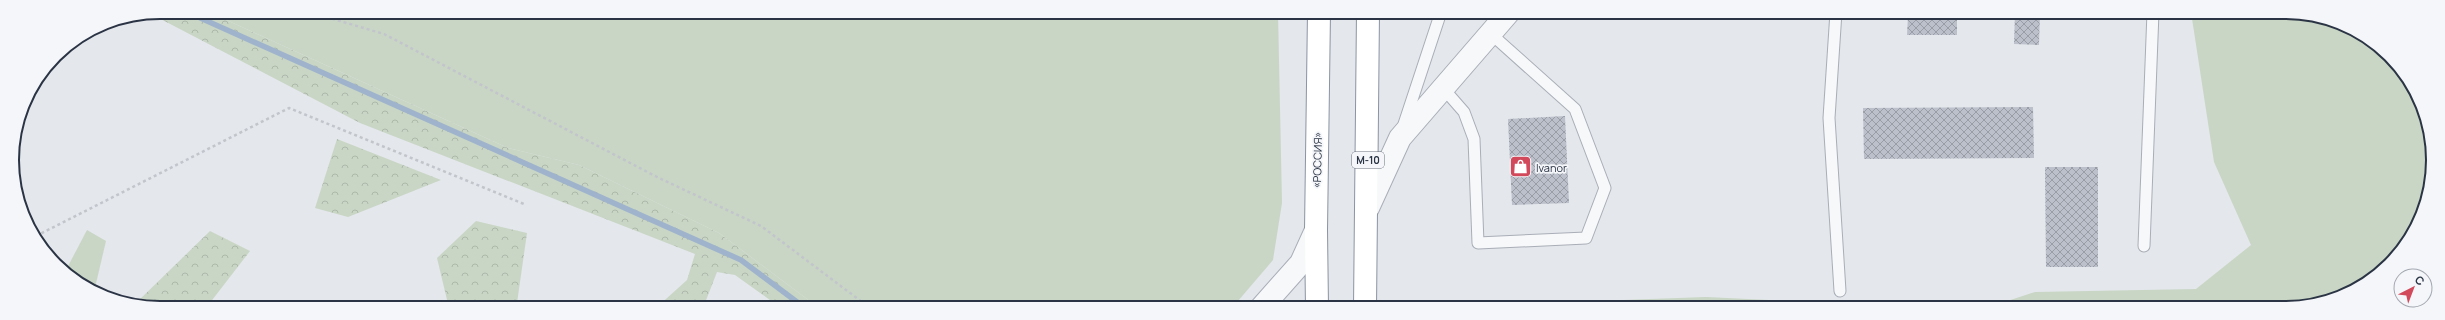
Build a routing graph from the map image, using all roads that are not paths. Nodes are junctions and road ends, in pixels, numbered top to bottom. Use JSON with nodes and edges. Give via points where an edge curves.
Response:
{"nodes":[{"id":1,"x":1319,"y":19,"type":"edge"},
{"id":2,"x":1368,"y":19,"type":"edge"},
{"id":3,"x":1440,"y":19,"type":"edge"},
{"id":4,"x":1503,"y":19,"type":"edge"},
{"id":5,"x":1836,"y":19,"type":"edge"},
{"id":6,"x":2153,"y":19,"type":"edge"},
{"id":7,"x":1490,"y":34,"type":"junction"},
{"id":8,"x":1443,"y":88,"type":"junction"},
{"id":9,"x":1400,"y":138,"type":"junction"},
{"id":10,"x":1368,"y":208,"type":"junction"},
{"id":11,"x":1316,"y":230,"type":"junction"},
{"id":12,"x":2144,"y":246,"type":"dead end"},
{"id":13,"x":1840,"y":291,"type":"dead end"},
{"id":14,"x":1267,"y":301,"type":"edge"},
{"id":15,"x":1317,"y":301,"type":"edge"},
{"id":16,"x":1365,"y":301,"type":"edge"}],
"edges":[{"from":1,"to":11,"type":"highway","name":"«РОССИЯ»"},
{"from":2,"to":10,"type":"highway","number":"М-10"},
{"from":3,"to":9,"type":"lane"},
{"from":4,"to":7,"type":"street"},
{"from":5,"to":13,"type":"lane","via":[[1829,118]]},
{"from":6,"to":12,"type":"lane"},
{"from":7,"to":8,"type":"street"},
{"from":7,"to":8,"type":"lane","via":[[1575,108],[1606,188],[1586,238],[1478,244],[1474,139],[1464,112]]},
{"from":8,"to":9,"type":"street"},
{"from":9,"to":10,"type":"street"},
{"from":10,"to":16,"type":"highway","number":"М-10"},
{"from":11,"to":14,"type":"street","via":[[1300,263]]},
{"from":11,"to":15,"type":"highway","name":"«РОССИЯ»"}]}
